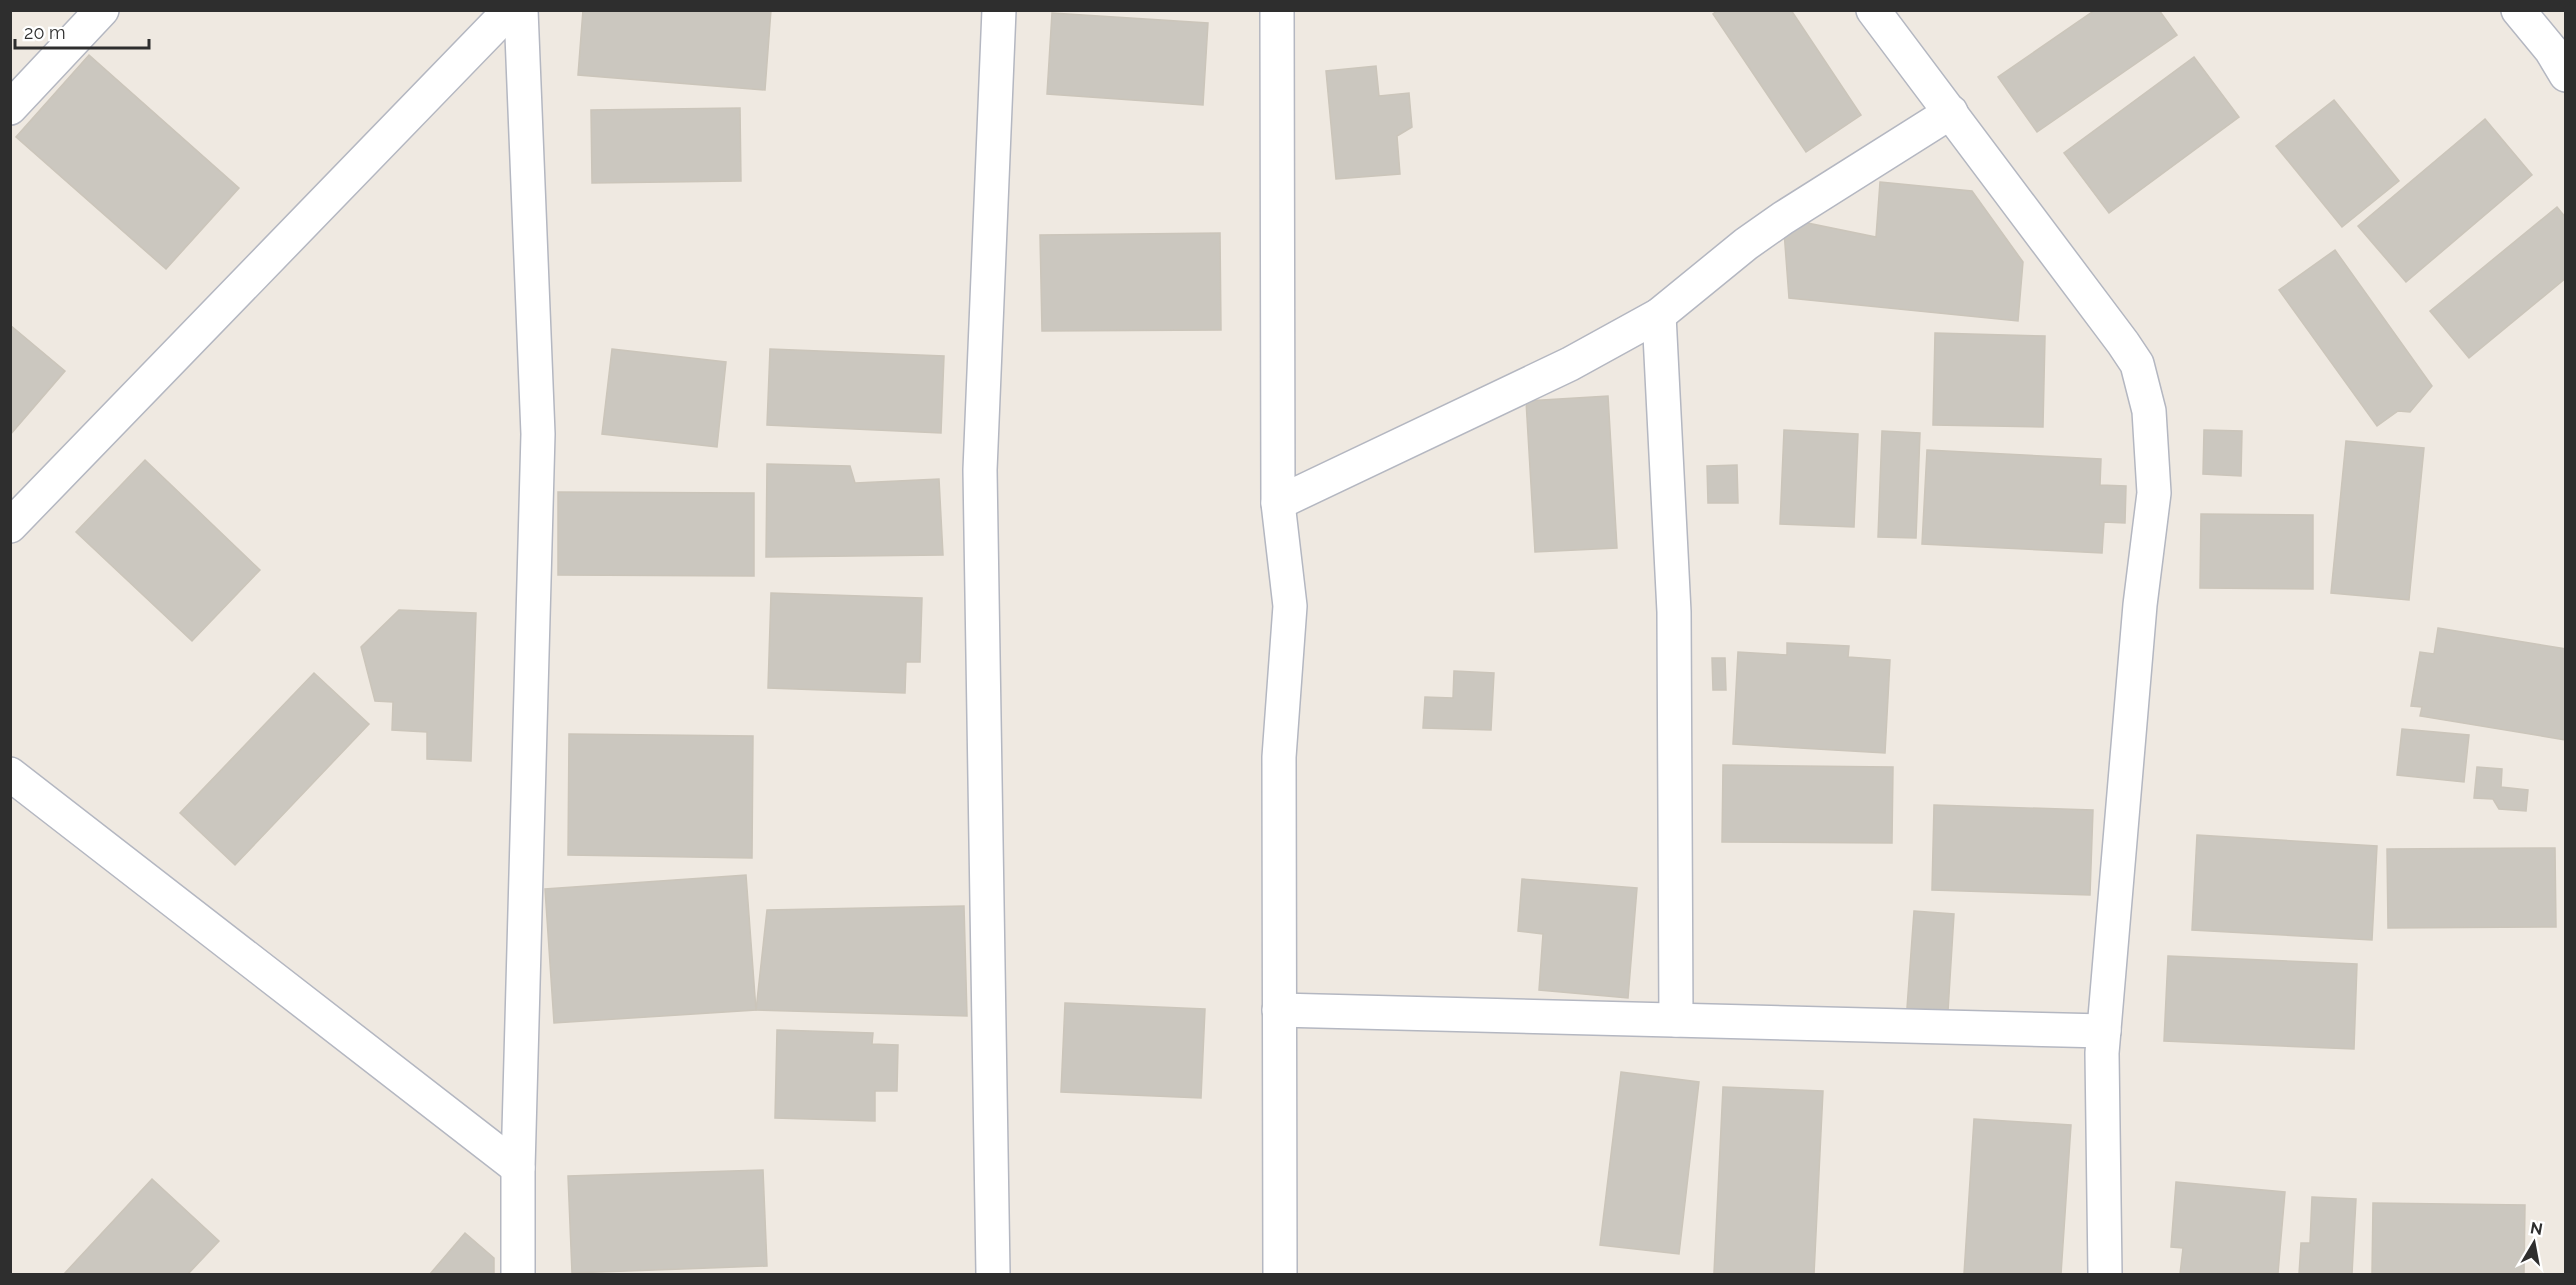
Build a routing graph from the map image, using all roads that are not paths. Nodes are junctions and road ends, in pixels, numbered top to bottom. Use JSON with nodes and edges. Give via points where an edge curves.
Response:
{"nodes":[{"id":1,"x":102,"y":10,"type":"edge"},
{"id":2,"x":510,"y":10,"type":"edge"},
{"id":3,"x":521,"y":10,"type":"edge"},
{"id":4,"x":999,"y":10,"type":"edge"},
{"id":5,"x":1277,"y":10,"type":"edge"},
{"id":6,"x":1873,"y":10,"type":"edge"},
{"id":7,"x":2518,"y":10,"type":"edge"},
{"id":8,"x":2565,"y":75,"type":"edge"},
{"id":9,"x":10,"y":108,"type":"edge"},
{"id":10,"x":1951,"y":112,"type":"junction"},
{"id":11,"x":1659,"y":315,"type":"junction"},
{"id":12,"x":1278,"y":503,"type":"junction"},
{"id":13,"x":10,"y":526,"type":"edge"},
{"id":14,"x":10,"y":774,"type":"edge"},
{"id":15,"x":1279,"y":1010,"type":"junction"},
{"id":16,"x":1676,"y":1020,"type":"junction"},
{"id":17,"x":2104,"y":1031,"type":"junction"},
{"id":18,"x":518,"y":1168,"type":"junction"},
{"id":19,"x":518,"y":1275,"type":"edge"},
{"id":20,"x":993,"y":1275,"type":"edge"},
{"id":21,"x":1280,"y":1275,"type":"edge"},
{"id":22,"x":2105,"y":1275,"type":"edge"}],
"edges":[{"from":1,"to":9,"type":"street"},
{"from":2,"to":13,"type":"street"},
{"from":3,"to":18,"type":"street","via":[[538,434]]},
{"from":4,"to":20,"type":"street","via":[[980,470]]},
{"from":5,"to":12,"type":"street"},
{"from":6,"to":10,"type":"street"},
{"from":7,"to":8,"type":"street","via":[[2551,50]]},
{"from":10,"to":11,"type":"street","via":[[1783,218]]},
{"from":10,"to":17,"type":"street","via":[[2128,350],[2137,364],[2149,411],[2154,493],[2140,605]]},
{"from":11,"to":12,"type":"street","via":[[1570,364]]},
{"from":11,"to":16,"type":"street","via":[[1674,612]]},
{"from":12,"to":15,"type":"street","via":[[1290,606],[1279,757]]},
{"from":14,"to":18,"type":"street"},
{"from":15,"to":16,"type":"street"},
{"from":15,"to":21,"type":"street"},
{"from":16,"to":17,"type":"street"},
{"from":17,"to":22,"type":"street"},
{"from":18,"to":19,"type":"street"}]}
